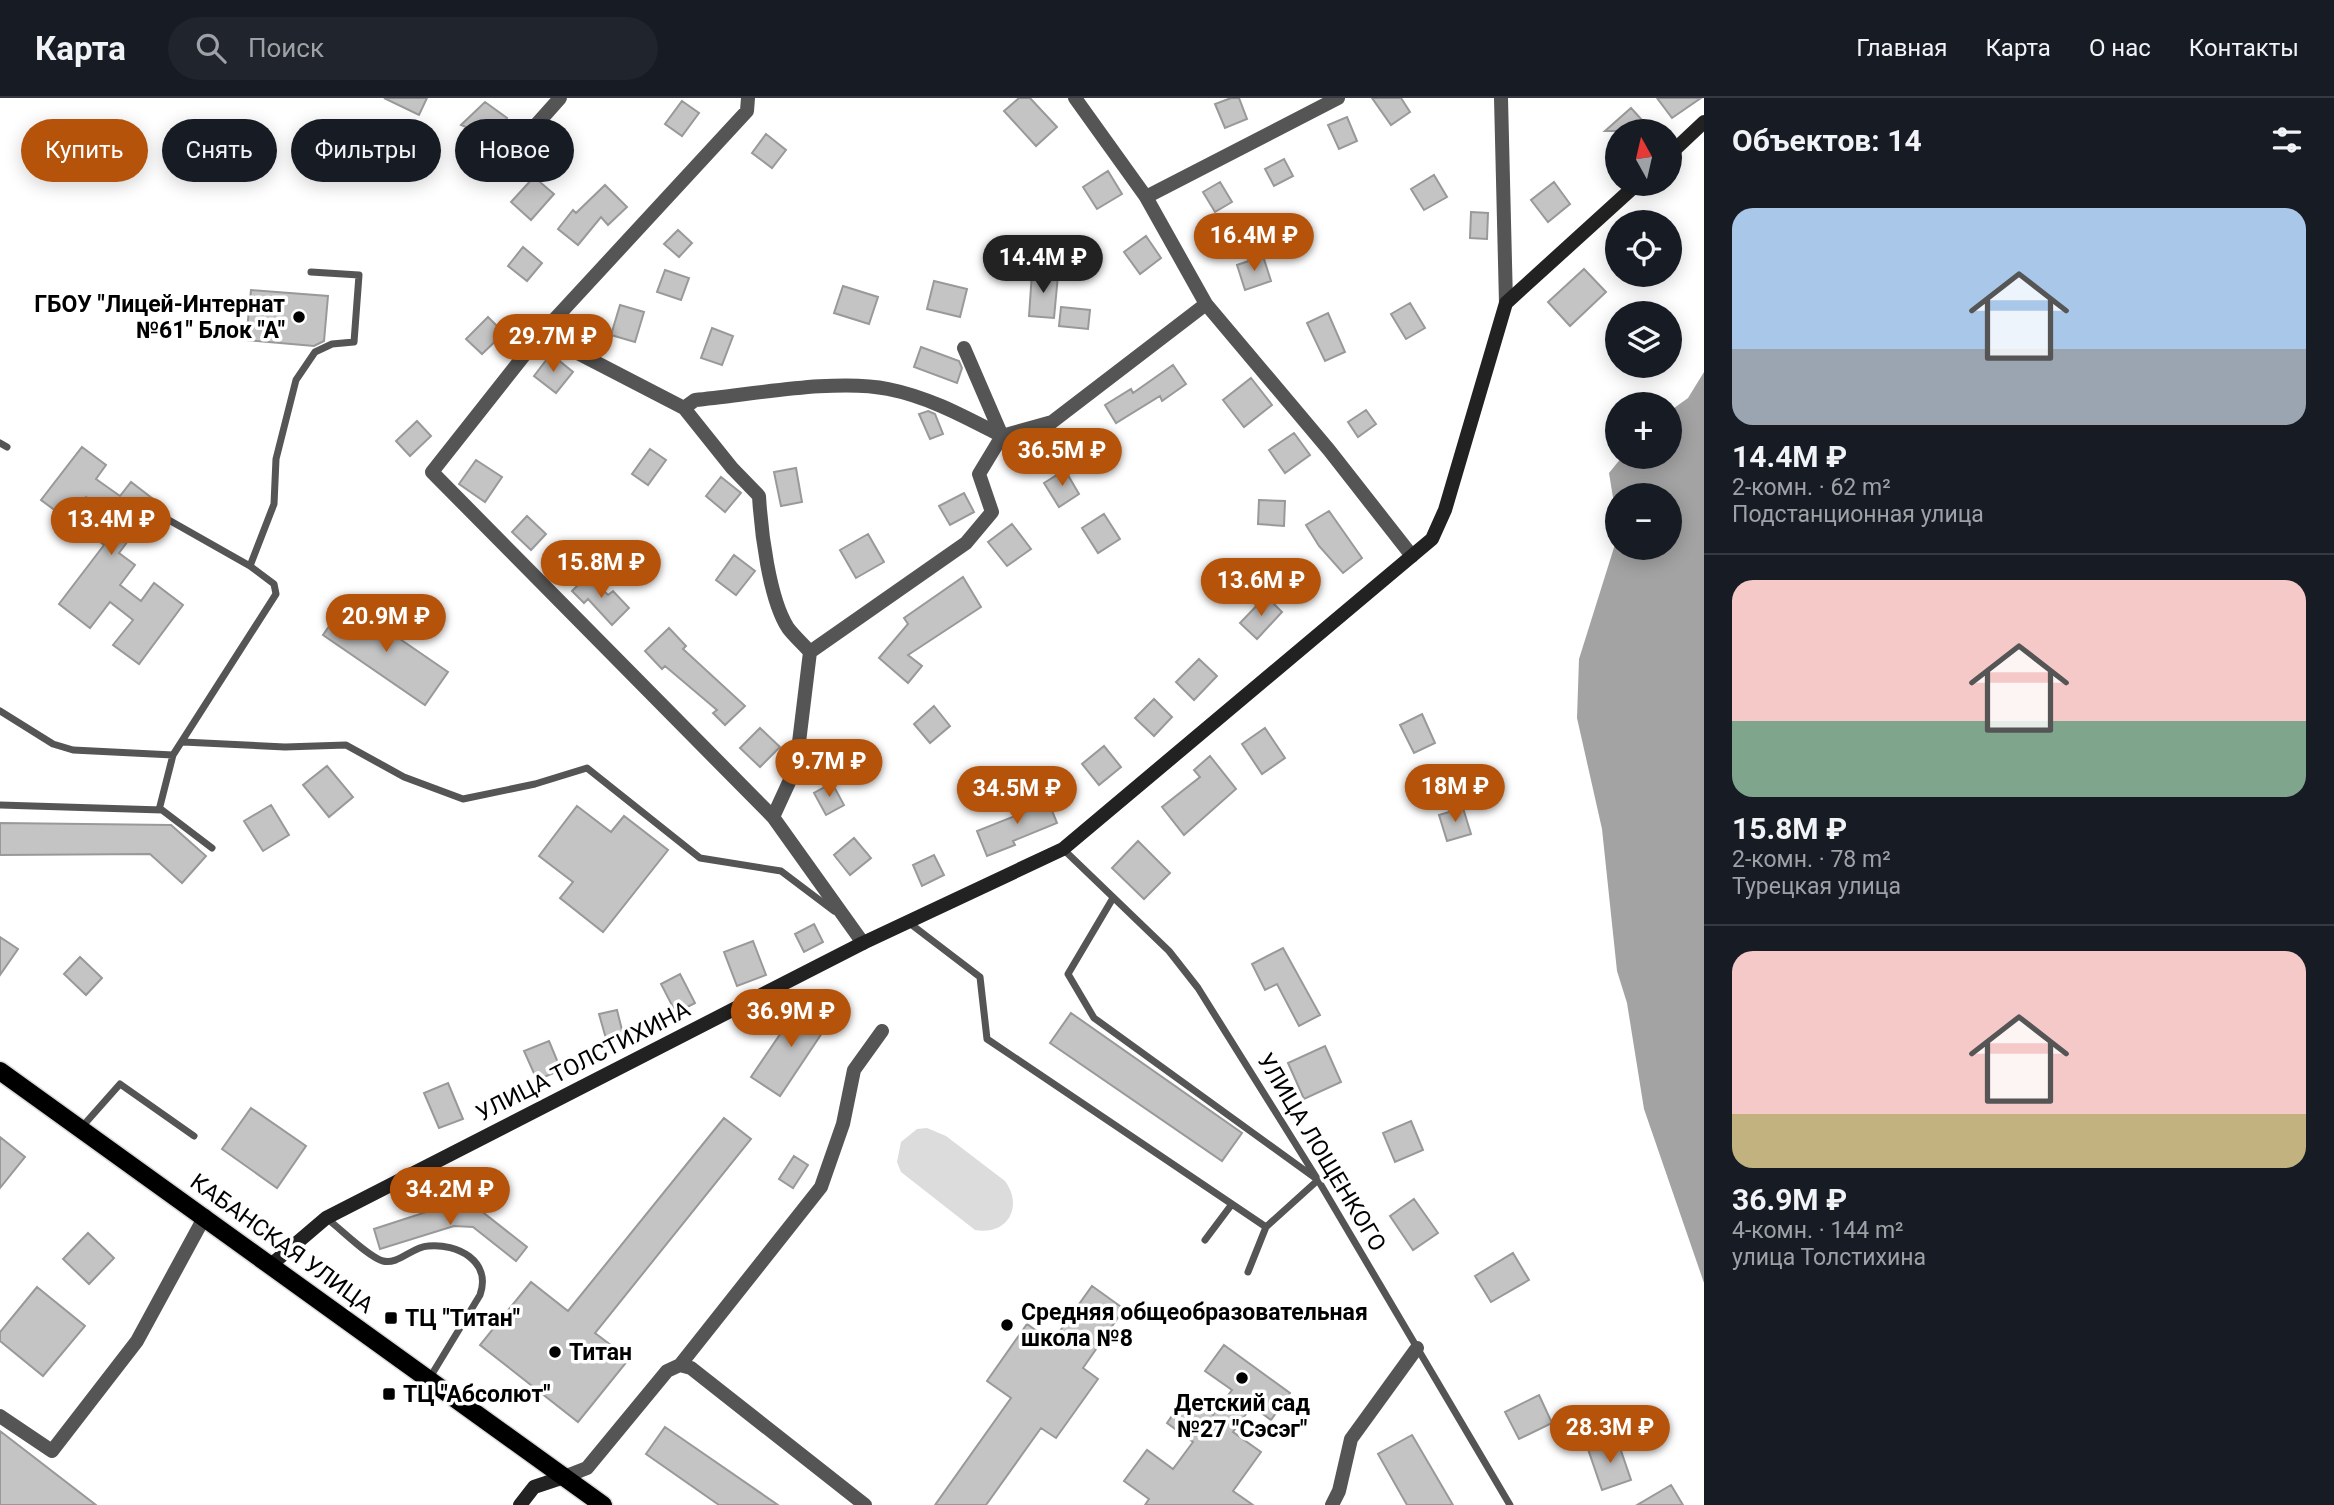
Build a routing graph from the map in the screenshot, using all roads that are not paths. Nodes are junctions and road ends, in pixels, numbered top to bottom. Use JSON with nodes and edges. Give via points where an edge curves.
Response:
{"nodes":[{"id":1,"x":560,"y":98,"type":"edge"},
{"id":2,"x":748,"y":98,"type":"edge"},
{"id":3,"x":1075,"y":98,"type":"edge"},
{"id":4,"x":1338,"y":98,"type":"edge"},
{"id":5,"x":1501,"y":98,"type":"edge"},
{"id":6,"x":541,"y":119,"type":"edge"},
{"id":7,"x":1704,"y":122,"type":"edge"},
{"id":8,"x":1682,"y":143,"type":"edge"},
{"id":9,"x":1624,"y":196,"type":"edge"},
{"id":10,"x":1146,"y":197,"type":"junction"},
{"id":11,"x":311,"y":272,"type":"dead end"},
{"id":12,"x":1506,"y":303,"type":"junction"},
{"id":13,"x":1206,"y":304,"type":"junction"},
{"id":14,"x":541,"y":334,"type":"junction"},
{"id":15,"x":964,"y":348,"type":"dead end"},
{"id":16,"x":684,"y":408,"type":"junction"},
{"id":17,"x":1003,"y":436,"type":"junction"},
{"id":18,"x":167,"y":519,"type":"dead end"},
{"id":19,"x":1412,"y":556,"type":"junction"},
{"id":20,"x":250,"y":566,"type":"junction"},
{"id":21,"x":810,"y":652,"type":"junction"},
{"id":22,"x":0,"y":711,"type":"edge"},
{"id":23,"x":183,"y":742,"type":"junction"},
{"id":24,"x":173,"y":755,"type":"junction"},
{"id":25,"x":0,"y":805,"type":"edge"},
{"id":26,"x":159,"y":810,"type":"junction"},
{"id":27,"x":774,"y":817,"type":"junction"},
{"id":28,"x":212,"y":848,"type":"dead end"},
{"id":29,"x":1063,"y":849,"type":"junction"},
{"id":30,"x":1113,"y":898,"type":"junction"},
{"id":31,"x":846,"y":919,"type":"junction"},
{"id":32,"x":908,"y":922,"type":"junction"},
{"id":33,"x":863,"y":943,"type":"junction"},
{"id":34,"x":882,"y":1031,"type":"dead end"},
{"id":35,"x":0,"y":1071,"type":"edge"},
{"id":36,"x":81,"y":1128,"type":"junction"},
{"id":37,"x":194,"y":1136,"type":"dead end"},
{"id":38,"x":1318,"y":1180,"type":"junction"},
{"id":39,"x":1232,"y":1204,"type":"junction"},
{"id":40,"x":205,"y":1216,"type":"junction"},
{"id":41,"x":326,"y":1218,"type":"junction"},
{"id":42,"x":1266,"y":1227,"type":"junction"},
{"id":43,"x":1205,"y":1240,"type":"dead end"},
{"id":44,"x":272,"y":1264,"type":"junction"},
{"id":45,"x":1248,"y":1272,"type":"dead end"},
{"id":46,"x":1417,"y":1348,"type":"junction"},
{"id":47,"x":680,"y":1365,"type":"junction"},
{"id":48,"x":429,"y":1380,"type":"junction"},
{"id":49,"x":0,"y":1416,"type":"edge"},
{"id":50,"x":564,"y":1477,"type":"junction"},
{"id":51,"x":520,"y":1505,"type":"edge"},
{"id":52,"x":603,"y":1505,"type":"edge"},
{"id":53,"x":865,"y":1505,"type":"edge"},
{"id":54,"x":1332,"y":1505,"type":"edge"},
{"id":55,"x":1510,"y":1505,"type":"edge"}],
"edges":[{"from":1,"to":6,"type":"street"},
{"from":2,"to":14,"type":"street","via":[[747,111]]},
{"from":3,"to":10,"type":"street"},
{"from":4,"to":10,"type":"street"},
{"from":5,"to":12,"type":"street"},
{"from":7,"to":8,"type":"street"},
{"from":9,"to":12,"type":"street"},
{"from":10,"to":13,"type":"street"},
{"from":11,"to":20,"type":"lane","via":[[359,275],[354,342],[332,344],[316,352],[296,380],[276,459],[274,504]]},
{"from":12,"to":19,"type":"street","name":"УЛИЦА ТОЛСТИХИНА","via":[[1445,510],[1433,538]]},
{"from":13,"to":17,"type":"street","via":[[1052,422]]},
{"from":13,"to":19,"type":"street"},
{"from":14,"to":16,"type":"street"},
{"from":14,"to":27,"type":"street","via":[[432,472]]},
{"from":15,"to":17,"type":"street"},
{"from":16,"to":17,"type":"street","via":[[695,400],[852,385],[887,388],[931,400]]},
{"from":16,"to":21,"type":"street","via":[[759,496],[769,573],[787,627]]},
{"from":17,"to":21,"type":"street","via":[[979,474],[992,512],[984,525]]},
{"from":18,"to":20,"type":"lane"},
{"from":19,"to":29,"type":"street","name":"УЛИЦА ТОЛСТИХИНА"},
{"from":20,"to":23,"type":"lane","via":[[274,584],[276,594]]},
{"from":21,"to":27,"type":"street","via":[[796,767]]},
{"from":22,"to":24,"type":"lane","via":[[53,744],[73,750]]},
{"from":23,"to":24,"type":"lane"},
{"from":23,"to":31,"type":"lane","via":[[346,745],[404,777],[463,799],[587,768],[700,858],[781,871]]},
{"from":24,"to":26,"type":"lane"},
{"from":25,"to":26,"type":"lane"},
{"from":26,"to":28,"type":"lane"},
{"from":27,"to":31,"type":"street"},
{"from":29,"to":30,"type":"lane","name":"УЛИЦА ЛОЩЕНКОГО"},
{"from":29,"to":32,"type":"street","name":"УЛИЦА ТОЛСТИХИНА"},
{"from":30,"to":38,"type":"lane","name":"УЛИЦА ЛОЩЕНКОГО","via":[[1169,951],[1198,988]]},
{"from":30,"to":38,"type":"lane","via":[[1068,974],[1094,1017]]},
{"from":31,"to":33,"type":"street"},
{"from":32,"to":33,"type":"street","name":"УЛИЦА ТОЛСТИХИНА"},
{"from":32,"to":39,"type":"lane","via":[[979,977],[987,1039]]},
{"from":33,"to":41,"type":"street","name":"УЛИЦА ТОЛСТИХИНА"},
{"from":34,"to":47,"type":"street","via":[[854,1070],[843,1124],[821,1187]]},
{"from":35,"to":36,"type":"main road","name":"КАБАНСКАЯ УЛИЦА"},
{"from":36,"to":37,"type":"lane","via":[[120,1084]]},
{"from":36,"to":40,"type":"main road","name":"КАБАНСКАЯ УЛИЦА"},
{"from":38,"to":42,"type":"lane"},
{"from":38,"to":46,"type":"lane","name":"УЛИЦА ЛОЩЕНКОГО"},
{"from":39,"to":42,"type":"lane"},
{"from":39,"to":43,"type":"lane"},
{"from":40,"to":44,"type":"main road","name":"КАБАНСКАЯ УЛИЦА"},
{"from":40,"to":49,"type":"street","via":[[137,1341],[52,1451]]},
{"from":41,"to":44,"type":"street","name":"УЛИЦА ТОЛСТИХИНА"},
{"from":41,"to":48,"type":"lane","via":[[381,1261],[395,1262],[411,1250],[432,1245],[466,1253],[479,1268],[480,1294]]},
{"from":42,"to":45,"type":"lane"},
{"from":44,"to":48,"type":"main road","name":"КАБАНСКАЯ УЛИЦА"},
{"from":46,"to":54,"type":"street","via":[[1351,1439]]},
{"from":46,"to":55,"type":"lane","name":"УЛИЦА ЛОЩЕНКОГО"},
{"from":47,"to":50,"type":"street","via":[[667,1371],[587,1468]]},
{"from":47,"to":53,"type":"street","via":[[691,1368]]},
{"from":48,"to":50,"type":"main road","name":"КАБАНСКАЯ УЛИЦА"},
{"from":50,"to":51,"type":"street","via":[[534,1487]]},
{"from":50,"to":52,"type":"main road","name":"КАБАНСКАЯ УЛИЦА"}]}
